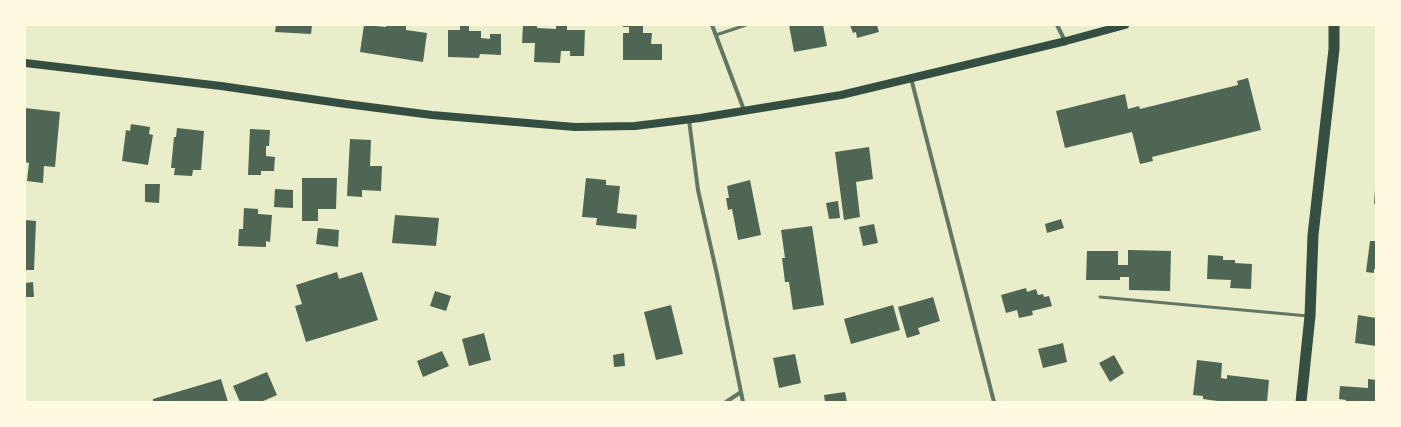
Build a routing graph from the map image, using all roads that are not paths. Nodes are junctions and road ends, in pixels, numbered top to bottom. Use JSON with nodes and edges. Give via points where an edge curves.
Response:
{"nodes":[{"id":1,"x":712,"y":25,"type":"edge"},
{"id":2,"x":746,"y":25,"type":"edge"},
{"id":3,"x":1057,"y":25,"type":"edge"},
{"id":4,"x":1125,"y":25,"type":"edge"},
{"id":5,"x":1334,"y":25,"type":"edge"},
{"id":6,"x":716,"y":36,"type":"junction"},
{"id":7,"x":1066,"y":41,"type":"junction"},
{"id":8,"x":25,"y":63,"type":"edge"},
{"id":9,"x":912,"y":78,"type":"junction"},
{"id":10,"x":744,"y":110,"type":"junction"},
{"id":11,"x":689,"y":120,"type":"junction"},
{"id":12,"x":1100,"y":297,"type":"dead end"},
{"id":13,"x":1310,"y":316,"type":"junction"},
{"id":14,"x":741,"y":392,"type":"junction"},
{"id":15,"x":726,"y":402,"type":"edge"},
{"id":16,"x":743,"y":402,"type":"edge"},
{"id":17,"x":994,"y":402,"type":"edge"},
{"id":18,"x":1301,"y":402,"type":"edge"}],
"edges":[{"from":1,"to":6,"type":"street"},
{"from":2,"to":6,"type":"lane"},
{"from":3,"to":7,"type":"street"},
{"from":4,"to":7,"type":"main road"},
{"from":5,"to":13,"type":"highway","via":[[1334,49],[1313,235]]},
{"from":6,"to":10,"type":"street"},
{"from":7,"to":9,"type":"main road"},
{"from":8,"to":11,"type":"main road","via":[[221,86],[424,114],[568,127],[635,126]]},
{"from":9,"to":10,"type":"main road","via":[[841,96]]},
{"from":9,"to":17,"type":"street"},
{"from":10,"to":11,"type":"main road"},
{"from":11,"to":14,"type":"street","via":[[698,190]]},
{"from":12,"to":13,"type":"lane"},
{"from":13,"to":18,"type":"highway"},
{"from":14,"to":15,"type":"street"},
{"from":14,"to":16,"type":"street"}]}
